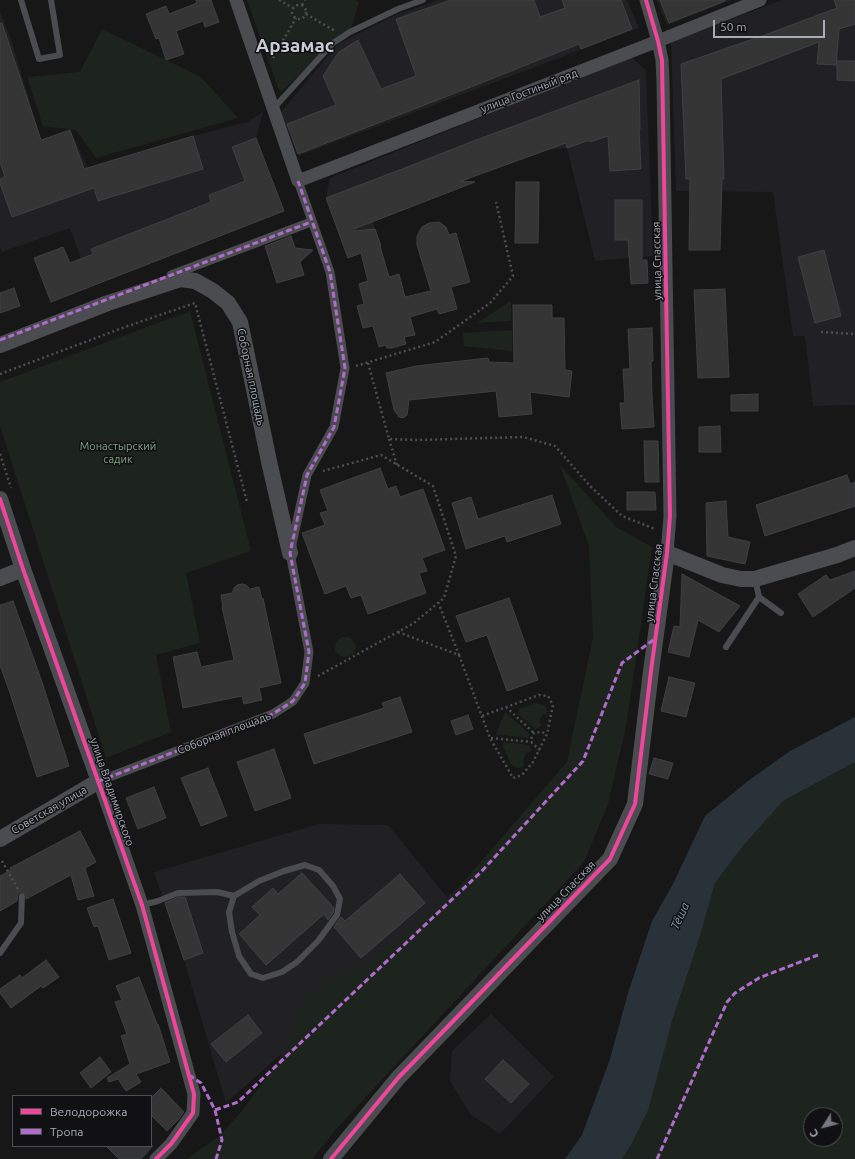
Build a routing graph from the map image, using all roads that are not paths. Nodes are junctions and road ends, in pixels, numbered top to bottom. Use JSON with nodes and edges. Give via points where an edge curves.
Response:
{"nodes":[{"id":1,"x":21,"y":0,"type":"edge"},
{"id":2,"x":51,"y":0,"type":"edge"},
{"id":3,"x":236,"y":0,"type":"edge"},
{"id":4,"x":423,"y":0,"type":"edge"},
{"id":5,"x":646,"y":0,"type":"edge"},
{"id":6,"x":760,"y":0,"type":"edge"},
{"id":7,"x":658,"y":41,"type":"junction"},
{"id":8,"x":273,"y":108,"type":"junction"},
{"id":9,"x":298,"y":181,"type":"junction"},
{"id":10,"x":311,"y":222,"type":"junction"},
{"id":11,"x":0,"y":340,"type":"edge"},
{"id":12,"x":0,"y":345,"type":"edge"},
{"id":13,"x":0,"y":499,"type":"edge"},
{"id":14,"x":855,"y":548,"type":"edge"},
{"id":15,"x":667,"y":553,"type":"junction"},
{"id":16,"x":290,"y":554,"type":"junction"},
{"id":17,"x":23,"y":569,"type":"junction"},
{"id":18,"x":0,"y":578,"type":"edge"},
{"id":19,"x":755,"y":579,"type":"junction"},
{"id":20,"x":759,"y":597,"type":"junction"},
{"id":21,"x":781,"y":613,"type":"dead end"},
{"id":22,"x":726,"y":647,"type":"dead end"},
{"id":23,"x":99,"y":781,"type":"junction"},
{"id":24,"x":0,"y":839,"type":"edge"},
{"id":25,"x":22,"y":896,"type":"road end"},
{"id":26,"x":234,"y":896,"type":"junction"},
{"id":27,"x":142,"y":905,"type":"junction"},
{"id":28,"x":0,"y":953,"type":"edge"},
{"id":29,"x":156,"y":1159,"type":"edge"},
{"id":30,"x":331,"y":1159,"type":"edge"}],
"edges":[{"from":1,"to":2,"type":"lane","via":[[40,59],[60,54]]},
{"from":3,"to":8,"type":"street"},
{"from":4,"to":8,"type":"lane","via":[[398,9],[333,43]]},
{"from":5,"to":7,"type":"street","name":"улица Спасская"},
{"from":6,"to":7,"type":"street","name":"улица Гостиный ряд"},
{"from":7,"to":9,"type":"street","name":"улица Гостиный ряд"},
{"from":7,"to":15,"type":"street","name":"улица Спасская","via":[[662,60],[663,89],[670,516]]},
{"from":8,"to":9,"type":"street"},
{"from":9,"to":10,"type":"street","name":"Соборная площадь"},
{"from":10,"to":11,"type":"street"},
{"from":10,"to":16,"type":"street","name":"Соборная площадь","via":[[330,272],[345,368],[334,427],[307,475]]},
{"from":12,"to":16,"type":"street","name":"Соборная площадь","via":[[181,278],[195,281],[213,291],[228,303],[240,322]]},
{"from":13,"to":17,"type":"street","name":"улица Владимирского"},
{"from":14,"to":19,"type":"street"},
{"from":15,"to":19,"type":"street","via":[[722,575]]},
{"from":15,"to":30,"type":"street","name":"улица Спасская","via":[[635,804],[610,859],[398,1078]]},
{"from":16,"to":23,"type":"street","name":"Соборная площадь","via":[[309,652],[305,683],[293,701],[272,714]]},
{"from":17,"to":18,"type":"street"},
{"from":17,"to":23,"type":"street","name":"улица Владимирского"},
{"from":19,"to":20,"type":"lane"},
{"from":20,"to":21,"type":"lane"},
{"from":20,"to":22,"type":"lane"},
{"from":23,"to":24,"type":"street","name":"Советская улица"},
{"from":23,"to":27,"type":"street","name":"улица Владимирского"},
{"from":25,"to":28,"type":"lane","via":[[21,924]]},
{"from":26,"to":26,"type":"lane","via":[[229,912],[239,956],[251,974],[263,978],[282,972],[297,962],[337,915],[340,899],[319,870],[305,866],[259,881]]},
{"from":26,"to":27,"type":"lane","via":[[217,892],[178,893]]},
{"from":27,"to":29,"type":"street","name":"улица Владимирского","via":[[194,1094],[193,1113],[171,1144]]}]}
